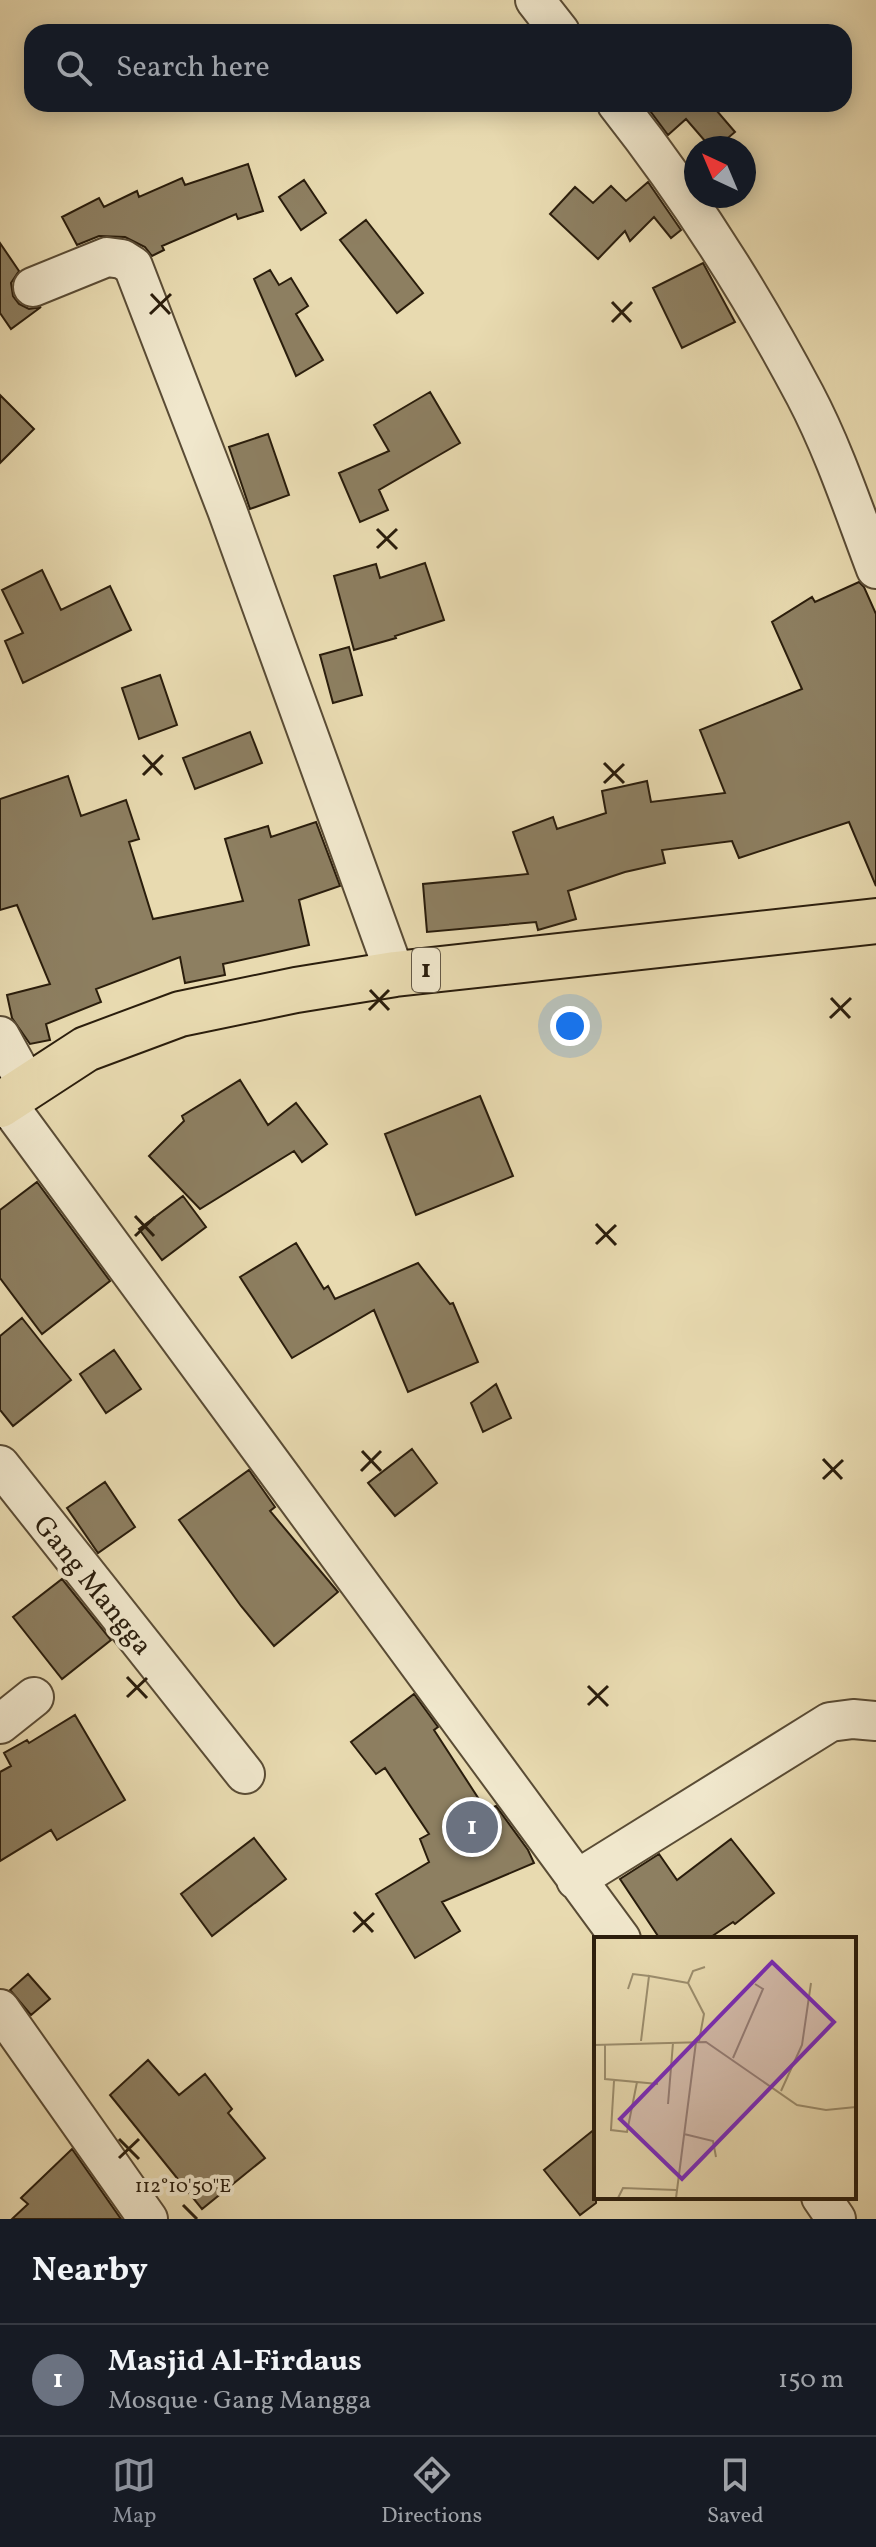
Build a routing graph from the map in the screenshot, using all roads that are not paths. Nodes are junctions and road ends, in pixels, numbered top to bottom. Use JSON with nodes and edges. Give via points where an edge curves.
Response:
{"nodes":[{"id":1,"x":535,"y":0,"type":"edge"},
{"id":2,"x":554,"y":24,"type":"edge"},
{"id":3,"x":623,"y":112,"type":"edge"},
{"id":4,"x":33,"y":287,"type":"dead end"},
{"id":5,"x":876,"y":569,"type":"edge"},
{"id":6,"x":876,"y":921,"type":"edge"},
{"id":7,"x":395,"y":974,"type":"junction"},
{"id":8,"x":0,"y":1036,"type":"edge"},
{"id":9,"x":11,"y":1098,"type":"edge"},
{"id":10,"x":0,"y":1465,"type":"edge"},
{"id":11,"x":0,"y":1472,"type":"edge"},
{"id":12,"x":34,"y":1697,"type":"dead end"},
{"id":13,"x":876,"y":1721,"type":"edge"},
{"id":14,"x":0,"y":1724,"type":"edge"},
{"id":15,"x":576,"y":1880,"type":"junction"},
{"id":16,"x":619,"y":1937,"type":"edge"},
{"id":17,"x":0,"y":2009,"type":"edge"},
{"id":18,"x":822,"y":2199,"type":"edge"},
{"id":19,"x":148,"y":2219,"type":"edge"},
{"id":20,"x":836,"y":2219,"type":"edge"}],
"edges":[{"from":1,"to":2,"type":"street"},
{"from":3,"to":5,"type":"street","via":[[725,258],[805,395]]},
{"from":4,"to":7,"type":"street","via":[[107,257],[133,266],[233,524]]},
{"from":6,"to":7,"type":"highway","number":"1"},
{"from":7,"to":9,"type":"highway","number":"1","via":[[180,1014],[86,1049]]},
{"from":8,"to":9,"type":"street"},
{"from":9,"to":15,"type":"street"},
{"from":10,"to":11,"type":"street","name":"Gang Mangga","via":[[245,1774]]},
{"from":12,"to":14,"type":"street"},
{"from":13,"to":15,"type":"street","via":[[830,1722]]},
{"from":15,"to":16,"type":"street"},
{"from":17,"to":19,"type":"street"},
{"from":18,"to":20,"type":"street"}]}
